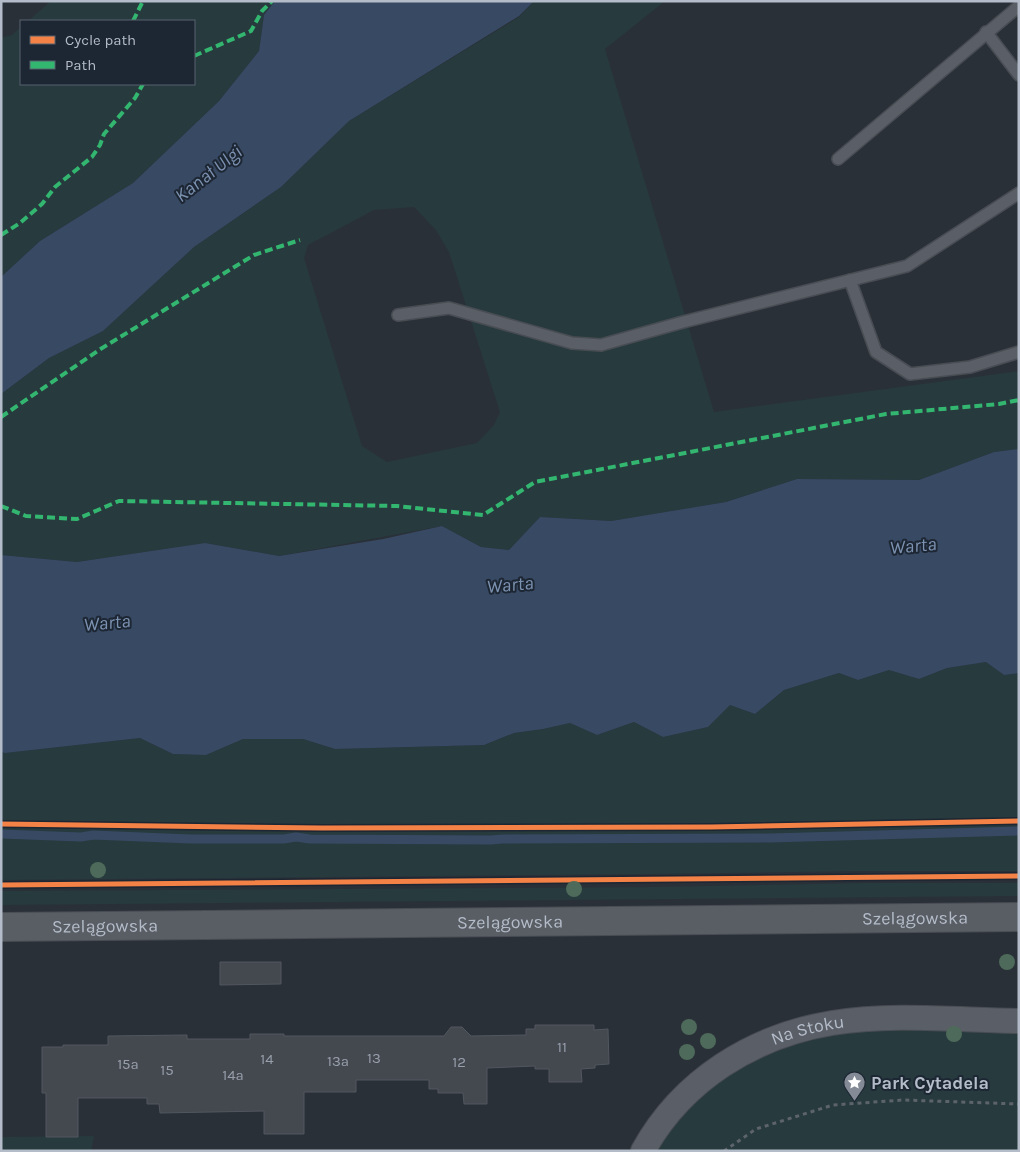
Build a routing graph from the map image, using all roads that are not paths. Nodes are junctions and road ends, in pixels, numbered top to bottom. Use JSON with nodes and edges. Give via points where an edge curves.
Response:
{"nodes":[{"id":1,"x":1019,"y":6,"type":"edge"},
{"id":2,"x":986,"y":32,"type":"junction"},
{"id":3,"x":1019,"y":75,"type":"edge"},
{"id":4,"x":838,"y":160,"type":"dead end"},
{"id":5,"x":1019,"y":193,"type":"edge"},
{"id":6,"x":850,"y":280,"type":"junction"},
{"id":7,"x":398,"y":314,"type":"dead end"},
{"id":8,"x":1019,"y":352,"type":"edge"},
{"id":9,"x":1019,"y":918,"type":"edge"},
{"id":10,"x":1,"y":927,"type":"edge"},
{"id":11,"x":1019,"y":1021,"type":"edge"},
{"id":12,"x":643,"y":1151,"type":"edge"}],
"edges":[{"from":1,"to":2,"type":"lane"},
{"from":2,"to":3,"type":"lane"},
{"from":2,"to":4,"type":"lane"},
{"from":5,"to":6,"type":"lane","via":[[907,266]]},
{"from":6,"to":7,"type":"lane","via":[[601,345],[572,342],[449,308]]},
{"from":6,"to":8,"type":"lane","via":[[876,352],[910,374],[970,367]]},
{"from":9,"to":10,"type":"street","name":"Szelągowska"},
{"from":11,"to":12,"type":"street","name":"Na Stoku","via":[[888,1018],[832,1023],[793,1032],[740,1054],[699,1082],[671,1110]]}]}
